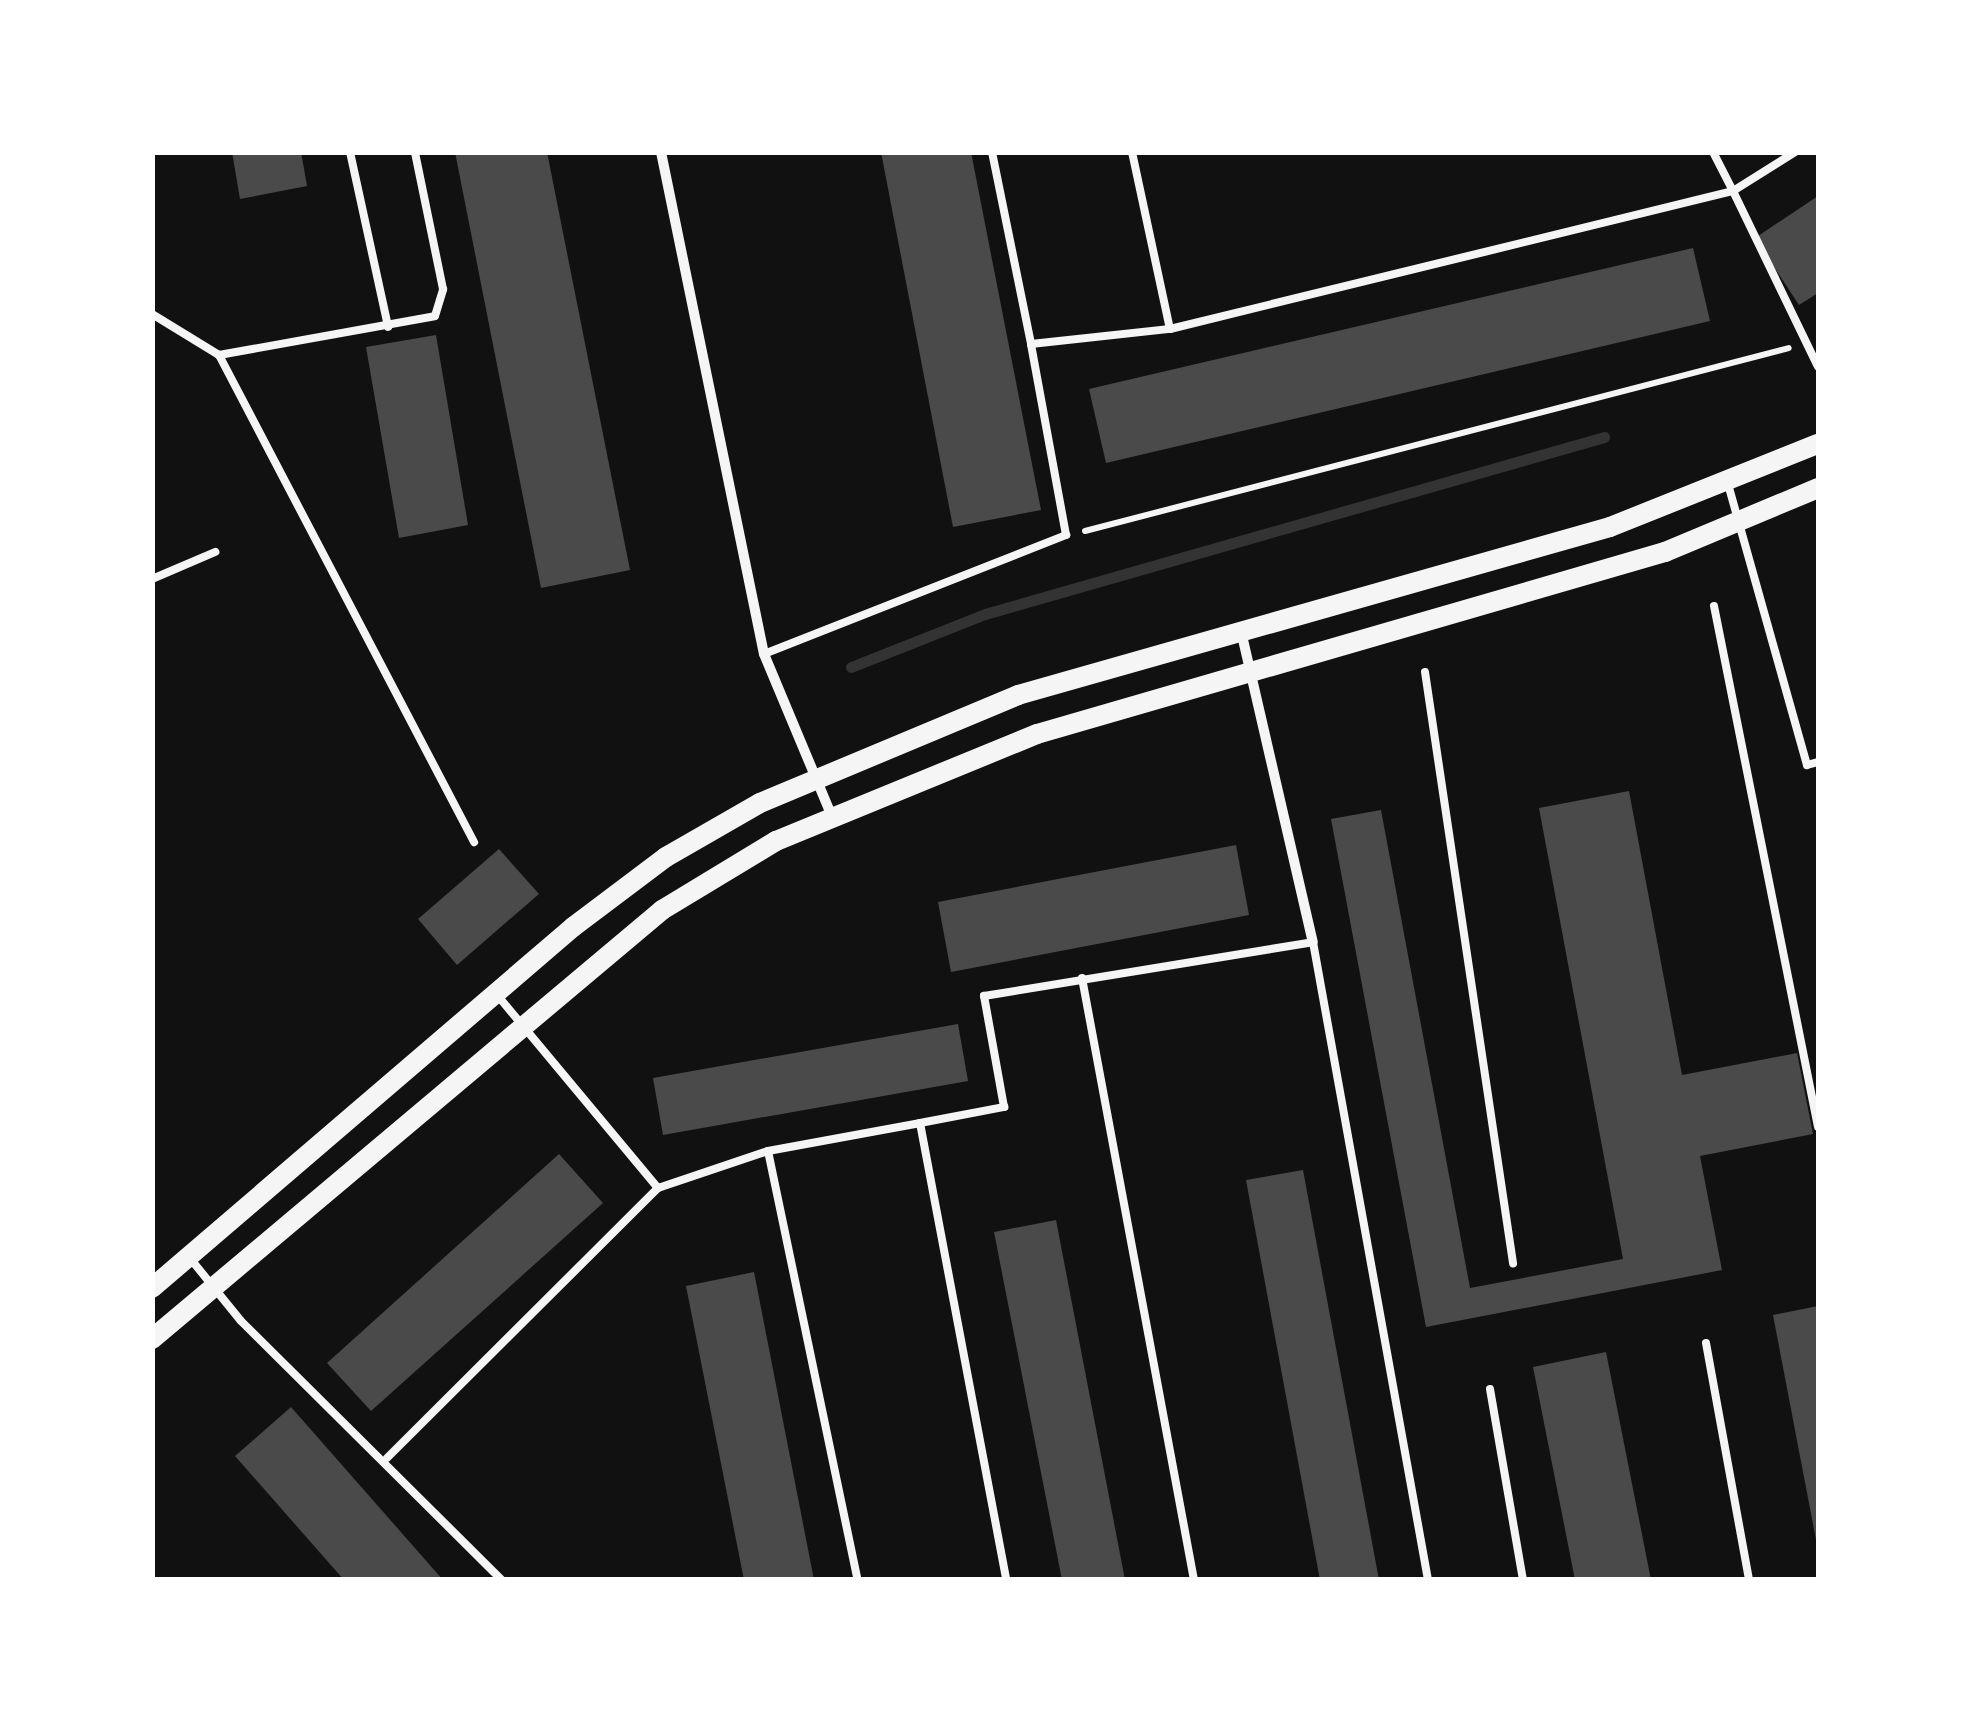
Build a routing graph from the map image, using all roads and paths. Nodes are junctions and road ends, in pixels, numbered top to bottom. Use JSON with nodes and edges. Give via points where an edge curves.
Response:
{"nodes":[{"id":1,"x":350,"y":152,"type":"edge"},
{"id":2,"x":415,"y":152,"type":"edge"},
{"id":3,"x":660,"y":152,"type":"edge"},
{"id":4,"x":992,"y":152,"type":"edge"},
{"id":5,"x":1132,"y":152,"type":"edge"},
{"id":6,"x":1713,"y":152,"type":"edge"},
{"id":7,"x":1794,"y":152,"type":"edge"},
{"id":8,"x":1733,"y":191,"type":"junction"},
{"id":9,"x":152,"y":314,"type":"edge"},
{"id":10,"x":388,"y":327,"type":"junction"},
{"id":11,"x":1170,"y":329,"type":"junction"},
{"id":12,"x":1030,"y":344,"type":"junction"},
{"id":13,"x":1804,"y":344,"type":"junction"},
{"id":14,"x":219,"y":355,"type":"junction"},
{"id":15,"x":1818,"y":367,"type":"edge"},
{"id":16,"x":1818,"y":444,"type":"edge"},
{"id":17,"x":1728,"y":484,"type":"junction"},
{"id":18,"x":1818,"y":488,"type":"edge"},
{"id":19,"x":1741,"y":523,"type":"junction"},
{"id":20,"x":1066,"y":536,"type":"junction"},
{"id":21,"x":215,"y":552,"type":"dead end"},
{"id":22,"x":152,"y":579,"type":"edge"},
{"id":23,"x":1714,"y":606,"type":"dead end"},
{"id":24,"x":1240,"y":628,"type":"junction"},
{"id":25,"x":764,"y":654,"type":"junction"},
{"id":26,"x":1249,"y":671,"type":"junction"},
{"id":27,"x":1425,"y":672,"type":"dead end"},
{"id":28,"x":1818,"y":762,"type":"edge"},
{"id":29,"x":818,"y":778,"type":"junction"},
{"id":30,"x":832,"y":814,"type":"junction"},
{"id":31,"x":474,"y":842,"type":"dead end"},
{"id":32,"x":1313,"y":942,"type":"junction"},
{"id":33,"x":1082,"y":978,"type":"junction"},
{"id":34,"x":496,"y":993,"type":"junction"},
{"id":35,"x":521,"y":1026,"type":"junction"},
{"id":36,"x":920,"y":1123,"type":"junction"},
{"id":37,"x":1818,"y":1126,"type":"edge"},
{"id":38,"x":768,"y":1150,"type":"junction"},
{"id":39,"x":658,"y":1188,"type":"junction"},
{"id":40,"x":189,"y":1256,"type":"junction"},
{"id":41,"x":1512,"y":1263,"type":"dead end"},
{"id":42,"x":214,"y":1287,"type":"junction"},
{"id":43,"x":152,"y":1288,"type":"edge"},
{"id":44,"x":152,"y":1339,"type":"edge"},
{"id":45,"x":1706,"y":1344,"type":"dead end"},
{"id":46,"x":1490,"y":1389,"type":"dead end"},
{"id":47,"x":387,"y":1458,"type":"junction"},
{"id":48,"x":502,"y":1580,"type":"edge"},
{"id":49,"x":858,"y":1580,"type":"edge"},
{"id":50,"x":1006,"y":1580,"type":"edge"},
{"id":51,"x":1194,"y":1580,"type":"edge"},
{"id":52,"x":1428,"y":1580,"type":"edge"},
{"id":53,"x":1523,"y":1580,"type":"edge"},
{"id":54,"x":1750,"y":1580,"type":"edge"}],
"edges":[{"from":1,"to":10,"type":"lane"},
{"from":2,"to":10,"type":"lane","via":[[443,301],[435,316]]},
{"from":3,"to":25,"type":"street"},
{"from":4,"to":12,"type":"lane"},
{"from":5,"to":11,"type":"lane"},
{"from":6,"to":8,"type":"lane"},
{"from":7,"to":8,"type":"lane"},
{"from":8,"to":11,"type":"lane"},
{"from":8,"to":13,"type":"lane"},
{"from":9,"to":14,"type":"lane"},
{"from":10,"to":14,"type":"lane"},
{"from":11,"to":12,"type":"lane"},
{"from":12,"to":20,"type":"lane"},
{"from":13,"to":15,"type":"lane"},
{"from":13,"to":20,"type":"path"},
{"from":14,"to":31,"type":"lane"},
{"from":16,"to":17,"type":"main road"},
{"from":17,"to":19,"type":"lane"},
{"from":17,"to":24,"type":"main road","via":[[1610,527]]},
{"from":18,"to":19,"type":"main road"},
{"from":19,"to":26,"type":"main road"},
{"from":19,"to":28,"type":"lane","via":[[1807,764]]},
{"from":20,"to":25,"type":"lane"},
{"from":21,"to":22,"type":"lane"},
{"from":23,"to":37,"type":"lane"},
{"from":24,"to":26,"type":"street"},
{"from":24,"to":29,"type":"main road","via":[[1018,695]]},
{"from":25,"to":29,"type":"street"},
{"from":26,"to":30,"type":"main road","via":[[1037,734]]},
{"from":26,"to":32,"type":"street"},
{"from":27,"to":41,"type":"lane"},
{"from":29,"to":30,"type":"street"},
{"from":29,"to":34,"type":"main road","via":[[666,857]]},
{"from":30,"to":35,"type":"main road","via":[[692,889]]},
{"from":32,"to":33,"type":"lane"},
{"from":32,"to":52,"type":"lane"},
{"from":33,"to":36,"type":"lane","via":[[984,996],[1004,1108]]},
{"from":33,"to":51,"type":"lane"},
{"from":34,"to":35,"type":"lane"},
{"from":34,"to":40,"type":"main road"},
{"from":35,"to":39,"type":"lane"},
{"from":35,"to":42,"type":"main road"},
{"from":36,"to":38,"type":"lane"},
{"from":36,"to":50,"type":"lane"},
{"from":38,"to":39,"type":"lane"},
{"from":38,"to":49,"type":"lane"},
{"from":39,"to":47,"type":"lane"},
{"from":40,"to":42,"type":"lane"},
{"from":40,"to":43,"type":"main road"},
{"from":42,"to":44,"type":"main road"},
{"from":42,"to":47,"type":"lane"},
{"from":45,"to":54,"type":"lane"},
{"from":46,"to":53,"type":"lane"},
{"from":47,"to":48,"type":"lane"}]}
